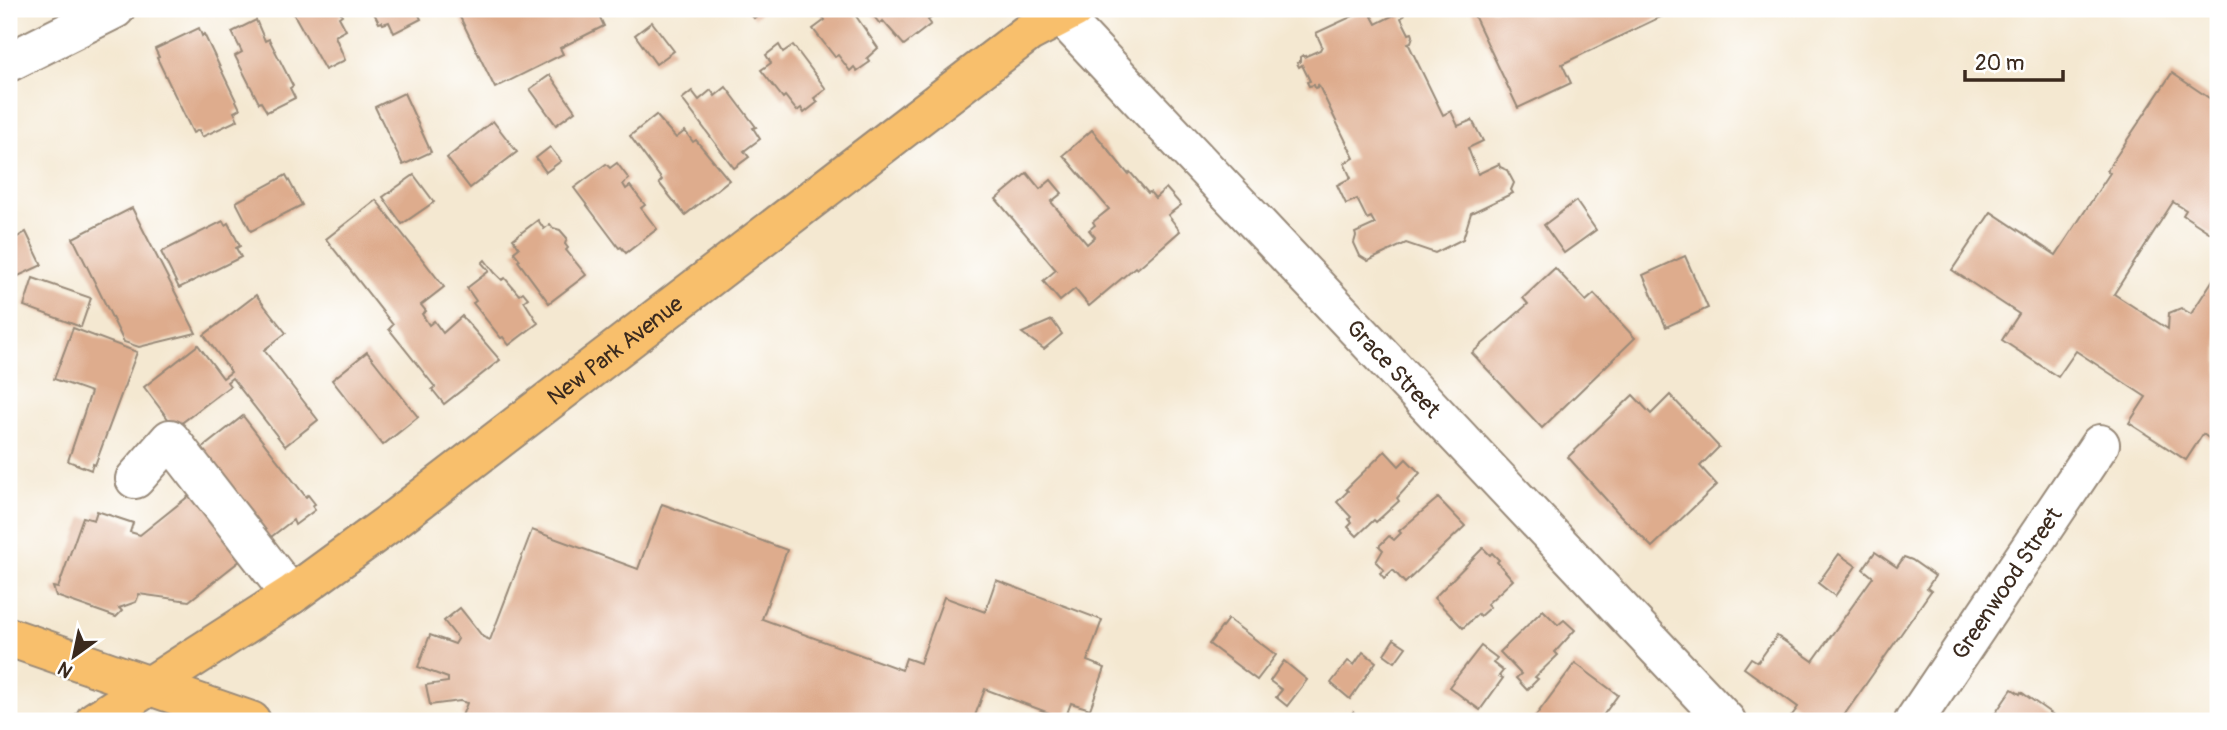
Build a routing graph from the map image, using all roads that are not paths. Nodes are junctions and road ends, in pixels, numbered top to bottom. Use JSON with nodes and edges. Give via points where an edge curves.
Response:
{"nodes":[{"id":1,"x":115,"y":9,"type":"edge"},
{"id":2,"x":1063,"y":11,"type":"edge"},
{"id":3,"x":9,"y":61,"type":"edge"},
{"id":4,"x":2100,"y":444,"type":"dead end"},
{"id":5,"x":135,"y":479,"type":"dead end"},
{"id":6,"x":291,"y":594,"type":"junction"},
{"id":7,"x":9,"y":637,"type":"edge"},
{"id":8,"x":150,"y":685,"type":"junction"},
{"id":9,"x":95,"y":721,"type":"edge"},
{"id":10,"x":251,"y":721,"type":"edge"},
{"id":11,"x":1726,"y":721,"type":"edge"},
{"id":12,"x":1914,"y":721,"type":"edge"}],
"edges":[{"from":1,"to":3,"type":"street"},
{"from":2,"to":6,"type":"main road","name":"New Park Avenue","via":[[1028,33],[495,444]]},
{"from":2,"to":11,"type":"street","name":"Grace Street"},
{"from":4,"to":12,"type":"street","name":"Greenwood Street"},
{"from":5,"to":6,"type":"street","via":[[170,439]]},
{"from":6,"to":8,"type":"main road","name":"New Park Avenue"},
{"from":7,"to":8,"type":"main road"},
{"from":8,"to":9,"type":"main road","name":"New Park Avenue"},
{"from":8,"to":10,"type":"main road"}]}
